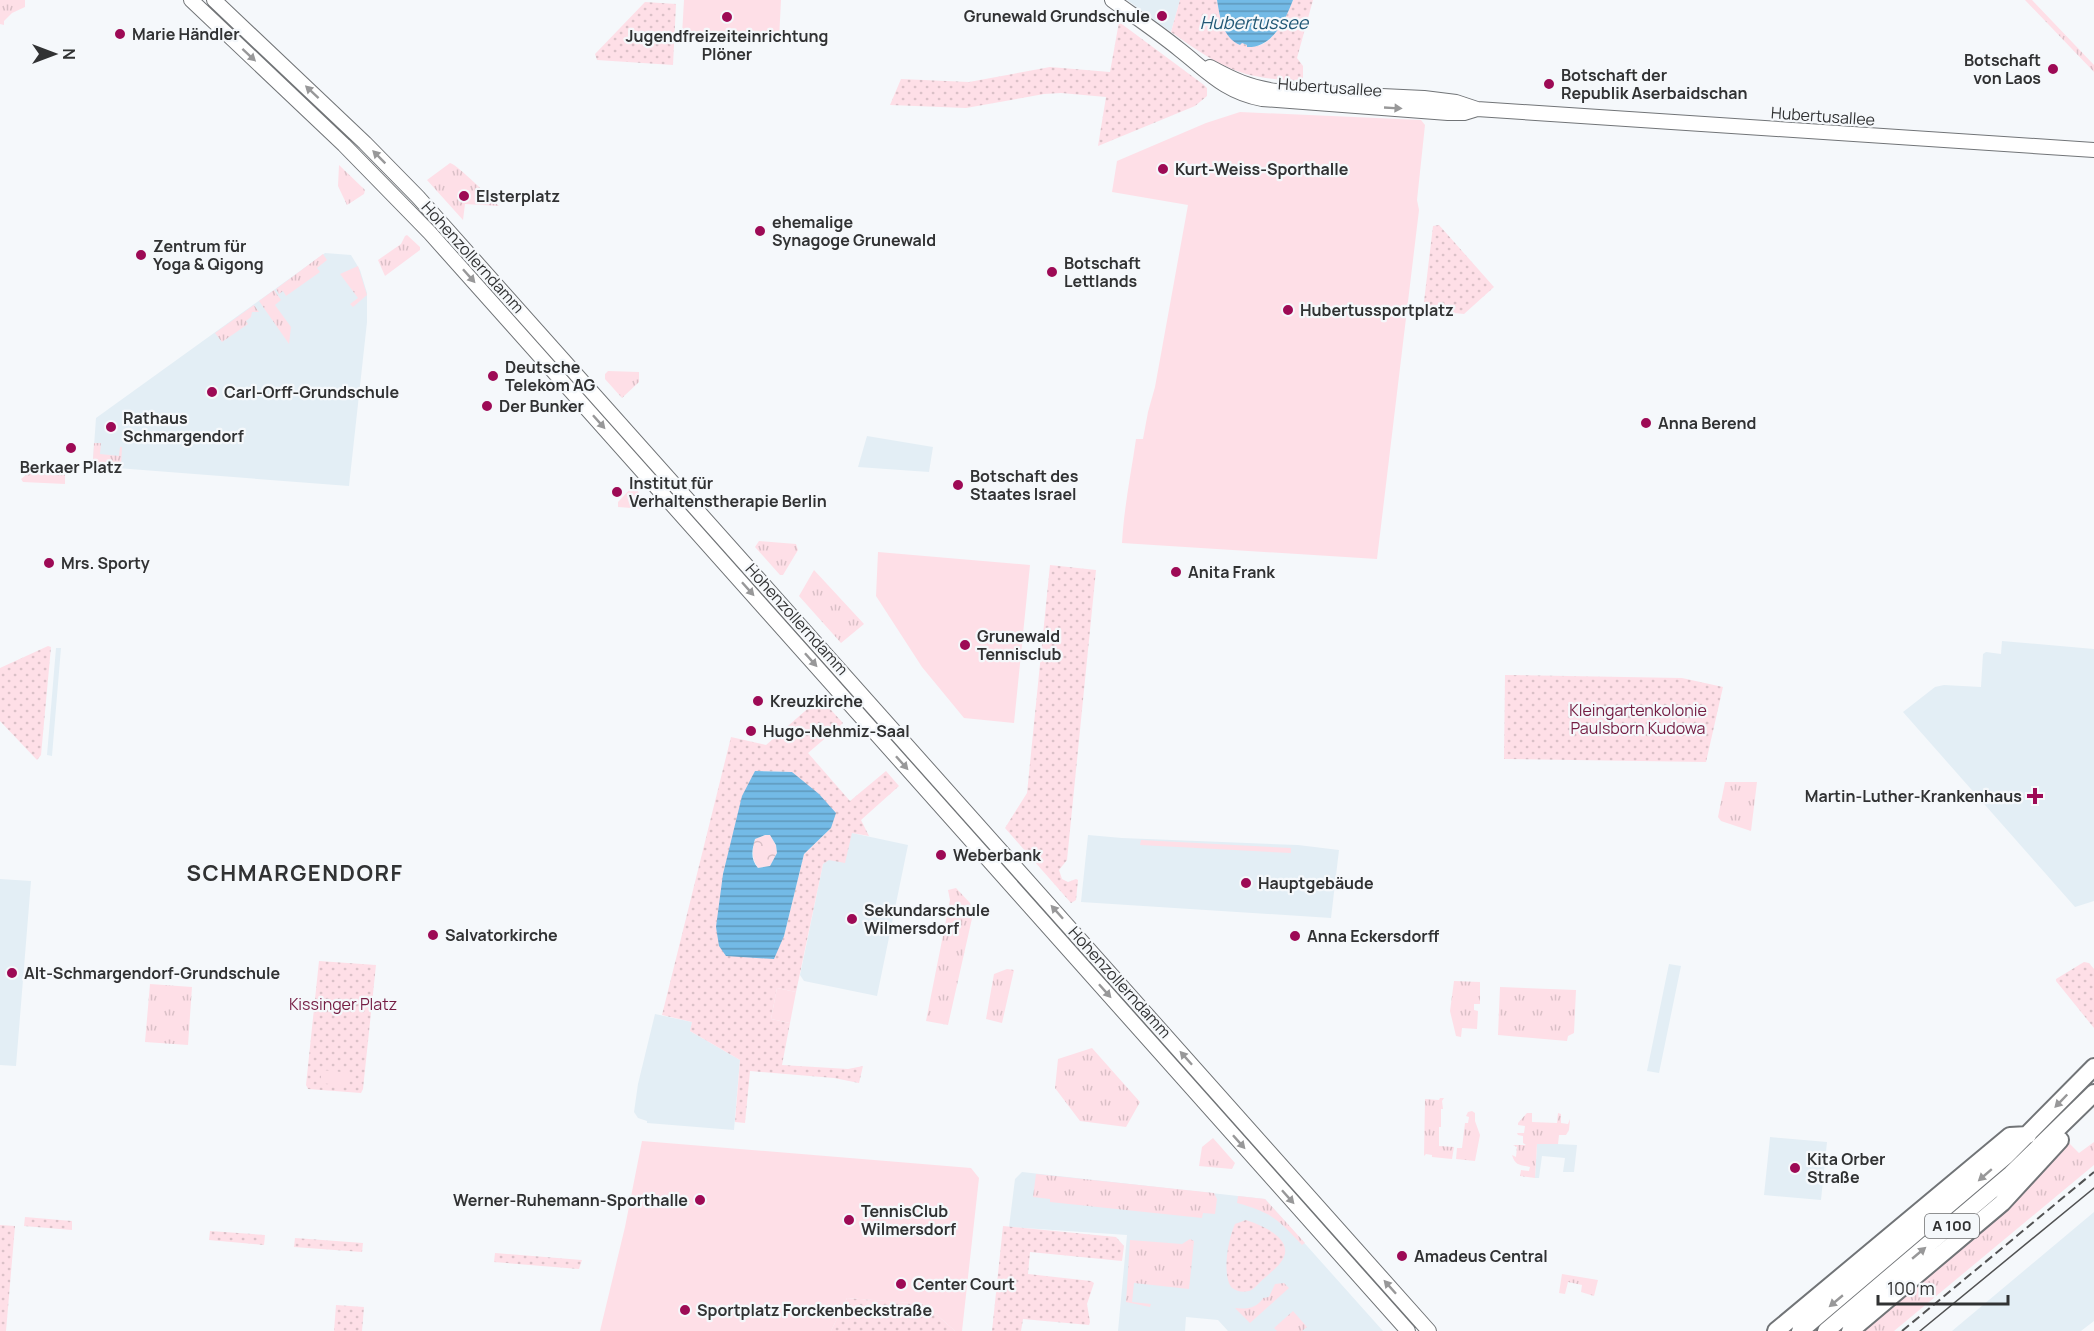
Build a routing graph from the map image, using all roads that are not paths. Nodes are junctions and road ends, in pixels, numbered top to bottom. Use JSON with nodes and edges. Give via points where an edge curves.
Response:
{"nodes":[{"id":1,"x":191,"y":0,"type":"edge"},
{"id":2,"x":214,"y":0,"type":"edge"},
{"id":3,"x":1112,"y":0,"type":"edge"},
{"id":4,"x":2094,"y":150,"type":"edge"},
{"id":5,"x":2094,"y":1067,"type":"edge"},
{"id":6,"x":2094,"y":1093,"type":"edge"},
{"id":7,"x":2072,"y":1114,"type":"junction"},
{"id":8,"x":2028,"y":1135,"type":"junction"},
{"id":9,"x":1408,"y":1331,"type":"edge"},
{"id":10,"x":1429,"y":1331,"type":"edge"},
{"id":11,"x":1776,"y":1331,"type":"edge"},
{"id":12,"x":1800,"y":1331,"type":"edge"},
{"id":13,"x":1826,"y":1331,"type":"edge"},
{"id":14,"x":1850,"y":1331,"type":"edge"}],
"edges":[{"from":1,"to":9,"type":"main road","name":"Hohenzollerndamm","one_way":true,"via":[[430,233]]},
{"from":10,"to":2,"type":"main road","name":"Hohenzollerndamm","one_way":true,"via":[[418,197]]},
{"from":3,"to":4,"type":"main road","name":"Hubertusallee","via":[[1229,84],[1253,88],[1437,106],[1465,104],[1477,109]]},
{"from":5,"to":8,"type":"highway","number":"A 100","one_way":true},
{"from":6,"to":7,"type":"highway","number":"A 100"},
{"from":13,"to":7,"type":"highway","number":"A 100","one_way":true,"via":[[2012,1174]]},
{"from":7,"to":14,"type":"highway","via":[[2066,1133],[2002,1203]]},
{"from":8,"to":11,"type":"highway","via":[[2010,1136]]},
{"from":8,"to":12,"type":"highway","number":"A 100","one_way":true}]}
